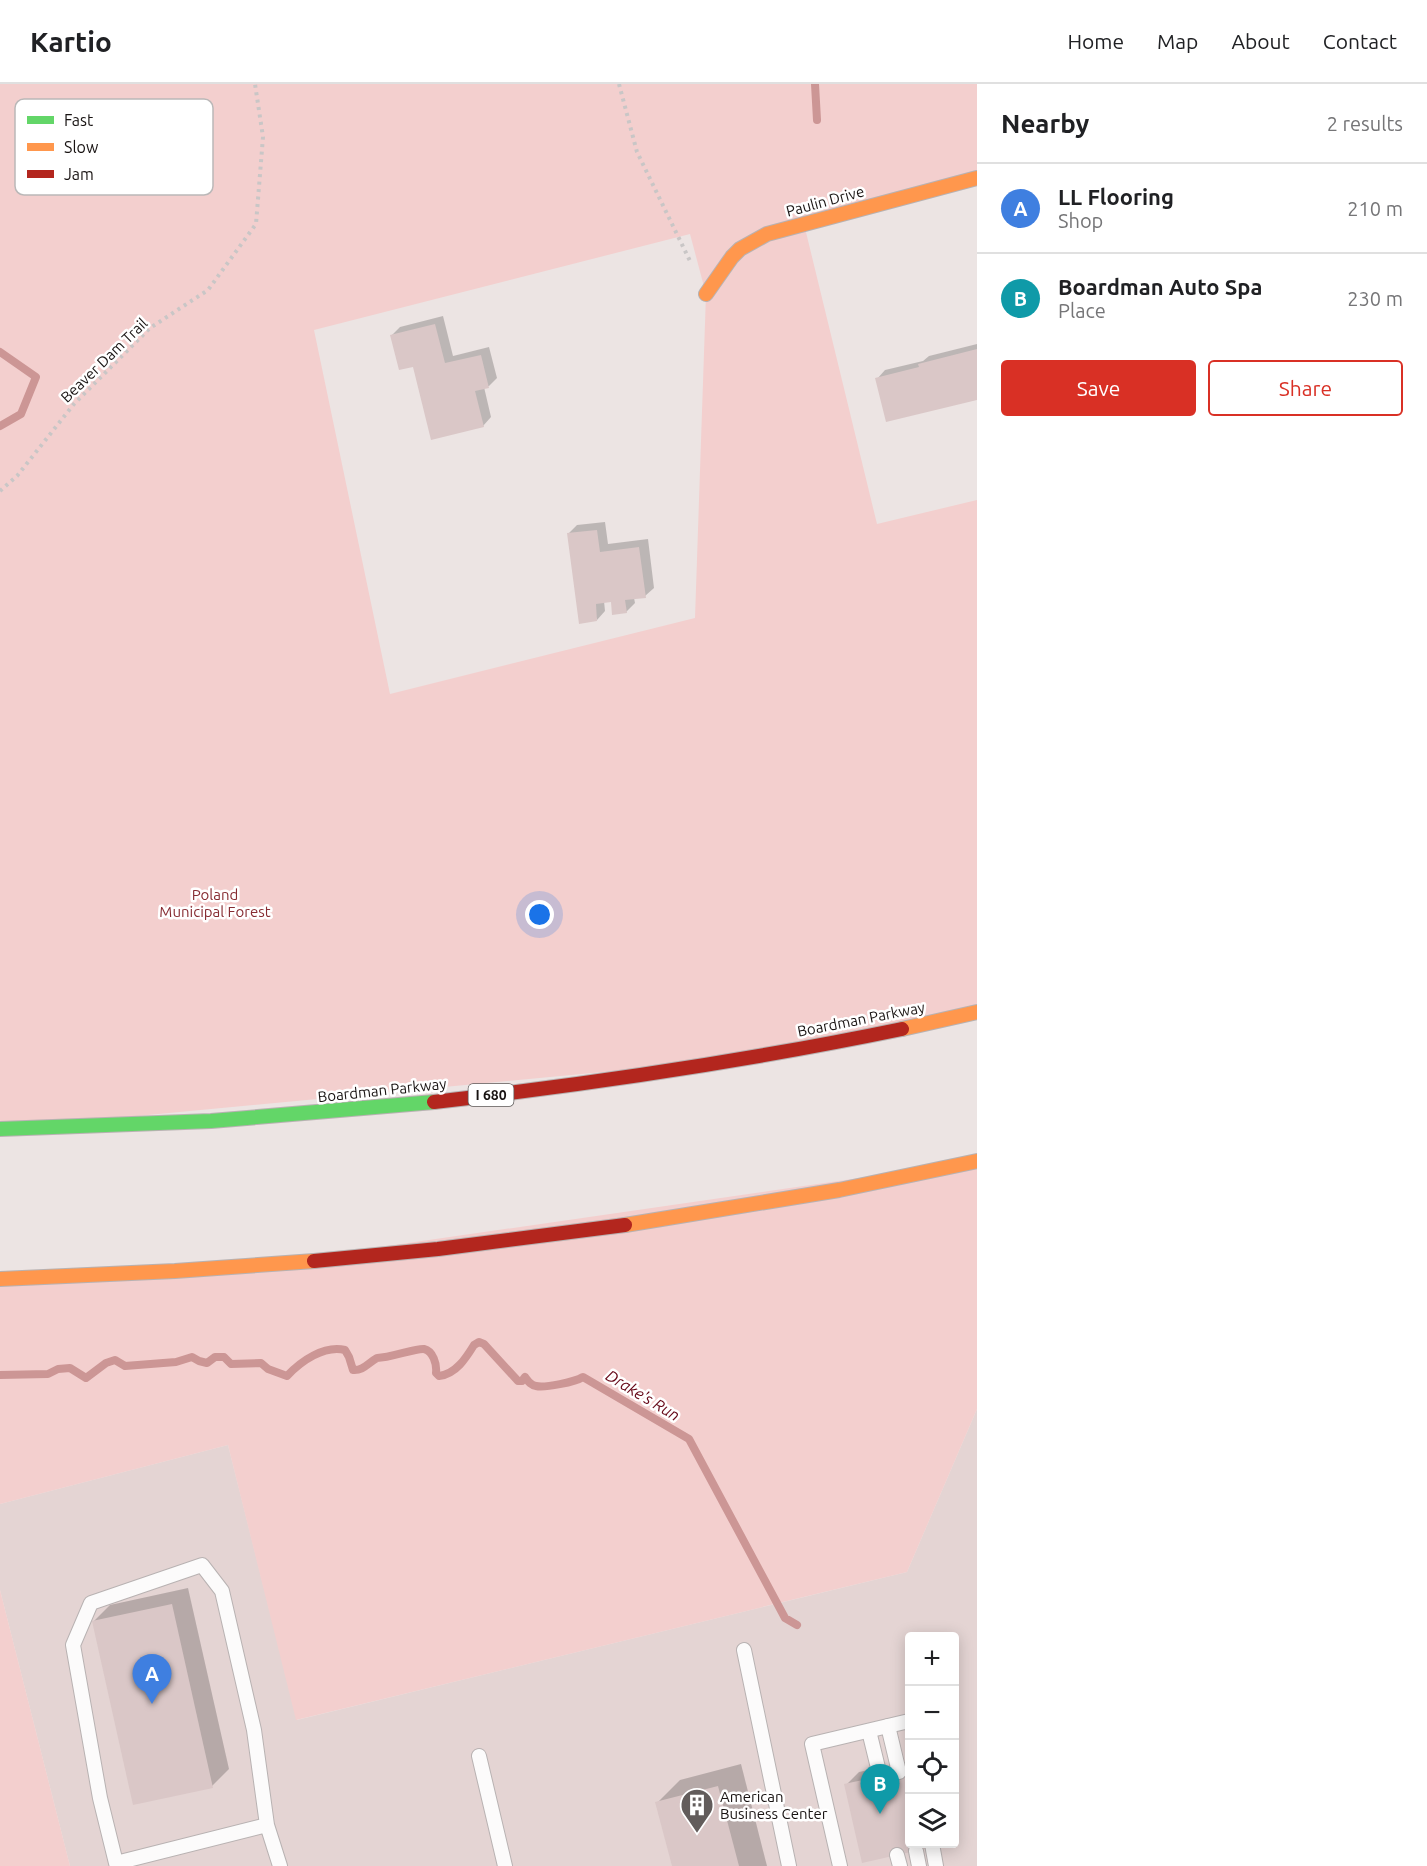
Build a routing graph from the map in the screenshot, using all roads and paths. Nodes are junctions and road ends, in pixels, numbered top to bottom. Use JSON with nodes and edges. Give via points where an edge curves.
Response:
{"nodes":[{"id":1,"x":255,"y":84,"type":"edge"},
{"id":2,"x":619,"y":84,"type":"edge"},
{"id":3,"x":977,"y":178,"type":"edge"},
{"id":4,"x":706,"y":294,"type":"joint"},
{"id":5,"x":0,"y":491,"type":"edge"},
{"id":6,"x":977,"y":1012,"type":"edge"},
{"id":7,"x":0,"y":1129,"type":"edge"},
{"id":8,"x":977,"y":1161,"type":"edge"},
{"id":9,"x":0,"y":1279,"type":"edge"},
{"id":10,"x":744,"y":1650,"type":"dead end"},
{"id":11,"x":905,"y":1722,"type":"edge"},
{"id":12,"x":888,"y":1726,"type":"junction"},
{"id":13,"x":869,"y":1731,"type":"junction"},
{"id":14,"x":479,"y":1756,"type":"dead end"},
{"id":15,"x":899,"y":1772,"type":"dead end"},
{"id":16,"x":880,"y":1776,"type":"dead end"},
{"id":17,"x":267,"y":1825,"type":"junction"},
{"id":18,"x":933,"y":1848,"type":"edge"},
{"id":19,"x":916,"y":1851,"type":"dead end"},
{"id":20,"x":280,"y":1866,"type":"edge"},
{"id":21,"x":505,"y":1866,"type":"edge"},
{"id":22,"x":789,"y":1866,"type":"edge"},
{"id":23,"x":840,"y":1866,"type":"edge"},
{"id":24,"x":919,"y":1866,"type":"edge"},
{"id":25,"x":936,"y":1866,"type":"edge"}],
"edges":[{"from":1,"to":5,"type":"path","name":"Beaver Dam Trail","via":[[263,137],[256,224],[208,290],[150,328],[74,404],[17,476]]},
{"from":2,"to":4,"type":"path","via":[[637,152]]},
{"from":3,"to":4,"type":"main road","name":"Paulin Drive","via":[[767,234],[740,249]]},
{"from":6,"to":7,"type":"main road","name":"Boardman Parkway","number":"I 680","via":[[750,1058],[474,1098],[273,1117]]},
{"from":8,"to":9,"type":"main road","via":[[820,1194],[483,1245],[242,1267]]},
{"from":10,"to":22,"type":"lane"},
{"from":11,"to":12,"type":"lane"},
{"from":12,"to":13,"type":"lane"},
{"from":12,"to":15,"type":"lane"},
{"from":13,"to":16,"type":"lane"},
{"from":13,"to":23,"type":"lane","via":[[812,1744]]},
{"from":14,"to":21,"type":"lane"},
{"from":17,"to":17,"type":"lane","via":[[254,1730],[222,1591],[202,1565],[91,1603],[73,1644],[100,1798],[116,1863]]},
{"from":17,"to":20,"type":"lane"},
{"from":18,"to":25,"type":"lane"},
{"from":19,"to":24,"type":"lane"}]}
